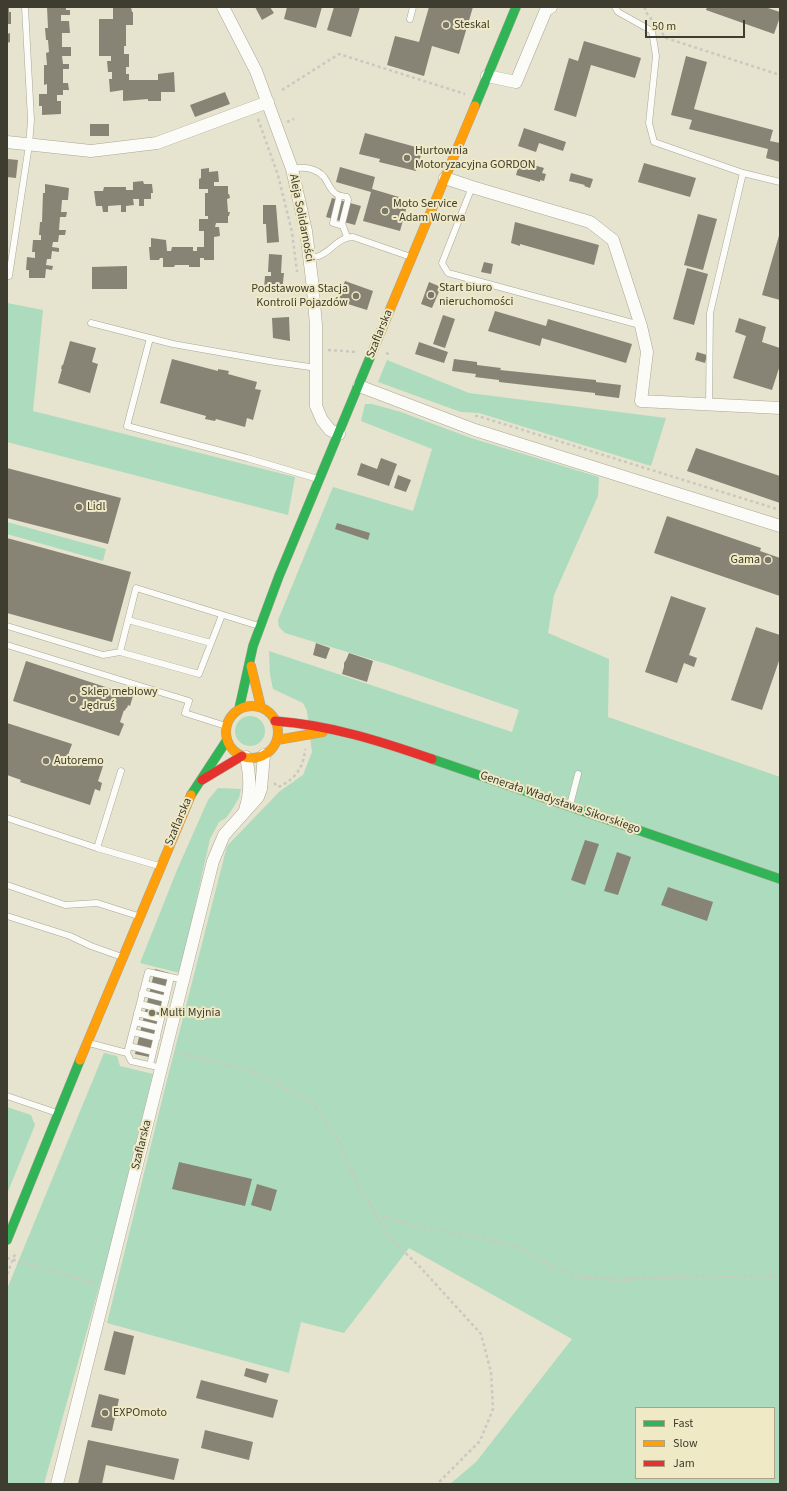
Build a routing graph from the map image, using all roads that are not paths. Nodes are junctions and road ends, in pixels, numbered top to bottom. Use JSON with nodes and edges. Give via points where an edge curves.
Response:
{"nodes":[{"id":1,"x":25,"y":7,"type":"edge"},
{"id":2,"x":224,"y":7,"type":"edge"},
{"id":3,"x":412,"y":7,"type":"edge"},
{"id":4,"x":516,"y":7,"type":"edge"},
{"id":5,"x":551,"y":7,"type":"edge"},
{"id":6,"x":614,"y":7,"type":"edge"},
{"id":7,"x":410,"y":19,"type":"dead end"},
{"id":8,"x":488,"y":76,"type":"junction"},
{"id":9,"x":268,"y":102,"type":"junction"},
{"id":10,"x":7,"y":142,"type":"edge"},
{"id":11,"x":29,"y":145,"type":"junction"},
{"id":12,"x":292,"y":169,"type":"junction"},
{"id":13,"x":743,"y":173,"type":"junction"},
{"id":14,"x":445,"y":178,"type":"junction"},
{"id":15,"x":780,"y":182,"type":"edge"},
{"id":16,"x":472,"y":187,"type":"junction"},
{"id":17,"x":338,"y":195,"type":"junction"},
{"id":18,"x":343,"y":226,"type":"junction"},
{"id":19,"x":347,"y":238,"type":"junction"},
{"id":20,"x":309,"y":258,"type":"junction"},
{"id":21,"x":412,"y":258,"type":"junction"},
{"id":22,"x":9,"y":276,"type":"dead end"},
{"id":23,"x":92,"y":323,"type":"dead end"},
{"id":24,"x":641,"y":326,"type":"junction"},
{"id":25,"x":150,"y":338,"type":"junction"},
{"id":26,"x":317,"y":368,"type":"junction"},
{"id":27,"x":359,"y":386,"type":"junction"},
{"id":28,"x":709,"y":405,"type":"junction"},
{"id":29,"x":779,"y":406,"type":"edge"},
{"id":30,"x":339,"y":434,"type":"junction"},
{"id":31,"x":320,"y":480,"type":"junction"},
{"id":32,"x":780,"y":526,"type":"edge"},
{"id":33,"x":222,"y":615,"type":"junction"},
{"id":34,"x":128,"y":620,"type":"junction"},
{"id":35,"x":7,"y":626,"type":"edge"},
{"id":36,"x":260,"y":627,"type":"junction"},
{"id":37,"x":211,"y":644,"type":"junction"},
{"id":38,"x":7,"y":645,"type":"edge"},
{"id":39,"x":120,"y":652,"type":"junction"},
{"id":40,"x":250,"y":662,"type":"junction"},
{"id":41,"x":261,"y":707,"type":"junction"},
{"id":42,"x":239,"y":709,"type":"junction"},
{"id":43,"x":275,"y":721,"type":"junction"},
{"id":44,"x":226,"y":726,"type":"junction"},
{"id":45,"x":339,"y":730,"type":"junction"},
{"id":46,"x":227,"y":740,"type":"junction"},
{"id":47,"x":277,"y":740,"type":"junction"},
{"id":48,"x":264,"y":755,"type":"junction"},
{"id":49,"x":244,"y":757,"type":"junction"},
{"id":50,"x":120,"y":771,"type":"dead end"},
{"id":51,"x":578,"y":774,"type":"dead end"},
{"id":52,"x":199,"y":782,"type":"junction"},
{"id":53,"x":569,"y":807,"type":"junction"},
{"id":54,"x":243,"y":815,"type":"junction"},
{"id":55,"x":7,"y":818,"type":"edge"},
{"id":56,"x":97,"y":848,"type":"junction"},
{"id":57,"x":160,"y":867,"type":"junction"},
{"id":58,"x":780,"y":879,"type":"edge"},
{"id":59,"x":7,"y":885,"type":"edge"},
{"id":60,"x":7,"y":916,"type":"edge"},
{"id":61,"x":140,"y":917,"type":"junction"},
{"id":62,"x":123,"y":957,"type":"junction"},
{"id":63,"x":171,"y":977,"type":"junction"},
{"id":64,"x":184,"y":980,"type":"junction"},
{"id":65,"x":145,"y":984,"type":"junction"},
{"id":66,"x":168,"y":990,"type":"junction"},
{"id":67,"x":142,"y":993,"type":"junction"},
{"id":68,"x":166,"y":999,"type":"junction"},
{"id":69,"x":140,"y":1004,"type":"junction"},
{"id":70,"x":164,"y":1010,"type":"junction"},
{"id":71,"x":137,"y":1013,"type":"junction"},
{"id":72,"x":161,"y":1019,"type":"junction"},
{"id":73,"x":135,"y":1022,"type":"junction"},
{"id":74,"x":159,"y":1028,"type":"junction"},
{"id":75,"x":132,"y":1032,"type":"junction"},
{"id":76,"x":157,"y":1038,"type":"junction"},
{"id":77,"x":88,"y":1043,"type":"junction"},
{"id":78,"x":129,"y":1046,"type":"junction"},
{"id":79,"x":154,"y":1052,"type":"junction"},
{"id":80,"x":127,"y":1053,"type":"junction"},
{"id":81,"x":156,"y":1067,"type":"junction"},
{"id":82,"x":7,"y":1096,"type":"edge"},
{"id":83,"x":58,"y":1114,"type":"junction"},
{"id":84,"x":7,"y":1240,"type":"edge"},
{"id":85,"x":57,"y":1484,"type":"edge"}],
"edges":[{"from":1,"to":11,"type":"lane","via":[[31,120]]},
{"from":2,"to":9,"type":"street","name":"Aleja Solidarności","via":[[256,71]]},
{"from":3,"to":7,"type":"lane"},
{"from":4,"to":8,"type":"street","name":"Szaflarska"},
{"from":5,"to":8,"type":"street","via":[[546,10],[516,82]]},
{"from":6,"to":13,"type":"lane","via":[[618,12],[652,31],[656,56],[649,123],[654,142]]},
{"from":8,"to":14,"type":"street","name":"Szaflarska"},
{"from":9,"to":11,"type":"street","via":[[157,143],[92,151]]},
{"from":9,"to":12,"type":"street","name":"Aleja Solidarności"},
{"from":10,"to":11,"type":"street"},
{"from":11,"to":22,"type":"lane"},
{"from":12,"to":17,"type":"lane","via":[[298,167],[315,170]]},
{"from":12,"to":20,"type":"street","name":"Aleja Solidarności"},
{"from":13,"to":15,"type":"lane"},
{"from":13,"to":28,"type":"lane","via":[[710,313]]},
{"from":14,"to":16,"type":"street"},
{"from":14,"to":21,"type":"street","name":"Szaflarska"},
{"from":16,"to":24,"type":"street","via":[[590,222],[613,240]]},
{"from":16,"to":24,"type":"lane","via":[[442,263],[448,272]]},
{"from":17,"to":18,"type":"lane","via":[[333,223]]},
{"from":17,"to":18,"type":"lane","via":[[347,197],[348,200]]},
{"from":18,"to":19,"type":"lane"},
{"from":19,"to":20,"type":"lane","via":[[320,256]]},
{"from":19,"to":21,"type":"lane"},
{"from":20,"to":26,"type":"street","name":"Aleja Solidarności"},
{"from":21,"to":27,"type":"street","name":"Szaflarska"},
{"from":23,"to":25,"type":"lane"},
{"from":24,"to":28,"type":"street","via":[[647,352],[641,401]]},
{"from":25,"to":26,"type":"lane"},
{"from":25,"to":31,"type":"lane","via":[[127,426]]},
{"from":26,"to":30,"type":"street","name":"Aleja Solidarności","via":[[316,406],[330,430]]},
{"from":27,"to":30,"type":"street","name":"Szaflarska"},
{"from":27,"to":32,"type":"street","via":[[475,430]]},
{"from":28,"to":29,"type":"street"},
{"from":30,"to":31,"type":"street","name":"Szaflarska"},
{"from":31,"to":36,"type":"street","name":"Szaflarska"},
{"from":33,"to":34,"type":"lane","via":[[136,588]]},
{"from":33,"to":36,"type":"lane"},
{"from":33,"to":37,"type":"lane"},
{"from":34,"to":37,"type":"lane"},
{"from":34,"to":39,"type":"lane"},
{"from":35,"to":39,"type":"lane","via":[[103,655]]},
{"from":36,"to":40,"type":"street","name":"Szaflarska","via":[[252,646]]},
{"from":37,"to":39,"type":"lane","via":[[199,674]]},
{"from":38,"to":44,"type":"lane","via":[[189,701],[185,713]]},
{"from":40,"to":41,"type":"street","name":"Szaflarska"},
{"from":40,"to":42,"type":"street","name":"Szaflarska"},
{"from":41,"to":42,"type":"street","via":[[246,706]]},
{"from":41,"to":43,"type":"street","via":[[272,715]]},
{"from":42,"to":44,"type":"street","via":[[233,713]]},
{"from":43,"to":45,"type":"street","name":"Generała Władysława Sikorskiego"},
{"from":43,"to":47,"type":"street"},
{"from":44,"to":46,"type":"street"},
{"from":45,"to":47,"type":"street","name":"Generała Władysława Sikorskiego"},
{"from":45,"to":53,"type":"street","name":"Generała Władysława Sikorskiego","via":[[380,741]]},
{"from":46,"to":49,"type":"street","via":[[230,746]]},
{"from":46,"to":52,"type":"street","name":"Szaflarska"},
{"from":47,"to":48,"type":"street"},
{"from":48,"to":49,"type":"street"},
{"from":48,"to":54,"type":"street","name":"Szaflarska","via":[[261,789],[258,797]]},
{"from":49,"to":52,"type":"street","name":"Szaflarska"},
{"from":49,"to":54,"type":"street","name":"Szaflarska","via":[[250,780],[249,797]]},
{"from":50,"to":56,"type":"lane"},
{"from":51,"to":53,"type":"lane"},
{"from":52,"to":57,"type":"street","name":"Szaflarska","via":[[187,803]]},
{"from":53,"to":58,"type":"street","name":"Generała Władysława Sikorskiego"},
{"from":54,"to":64,"type":"street","name":"Szaflarska","via":[[224,835],[213,861]]},
{"from":55,"to":56,"type":"lane"},
{"from":56,"to":57,"type":"lane"},
{"from":57,"to":61,"type":"street","name":"Szaflarska"},
{"from":59,"to":61,"type":"lane","via":[[65,905],[97,904]]},
{"from":60,"to":62,"type":"lane","via":[[70,936]]},
{"from":61,"to":62,"type":"street","name":"Szaflarska"},
{"from":62,"to":77,"type":"street","name":"Szaflarska"},
{"from":63,"to":64,"type":"lane"},
{"from":63,"to":65,"type":"lane","via":[[148,972]]},
{"from":63,"to":66,"type":"lane"},
{"from":64,"to":81,"type":"street","name":"Szaflarska","via":[[167,1049]]},
{"from":65,"to":66,"type":"lane"},
{"from":65,"to":67,"type":"lane"},
{"from":66,"to":68,"type":"lane"},
{"from":67,"to":68,"type":"lane"},
{"from":67,"to":69,"type":"lane"},
{"from":68,"to":70,"type":"lane"},
{"from":69,"to":70,"type":"lane"},
{"from":69,"to":71,"type":"lane"},
{"from":70,"to":72,"type":"lane"},
{"from":71,"to":72,"type":"lane"},
{"from":71,"to":73,"type":"lane"},
{"from":72,"to":74,"type":"lane"},
{"from":73,"to":74,"type":"lane"},
{"from":73,"to":75,"type":"lane"},
{"from":74,"to":76,"type":"lane"},
{"from":75,"to":76,"type":"lane"},
{"from":75,"to":78,"type":"lane"},
{"from":76,"to":79,"type":"lane"},
{"from":77,"to":80,"type":"lane"},
{"from":77,"to":83,"type":"street","name":"Szaflarska"},
{"from":78,"to":79,"type":"lane"},
{"from":78,"to":80,"type":"lane"},
{"from":79,"to":81,"type":"lane"},
{"from":80,"to":81,"type":"lane","via":[[131,1061]]},
{"from":81,"to":85,"type":"street","name":"Szaflarska","via":[[107,1287]]},
{"from":82,"to":83,"type":"lane"},
{"from":83,"to":84,"type":"street","name":"Szaflarska"}]}
